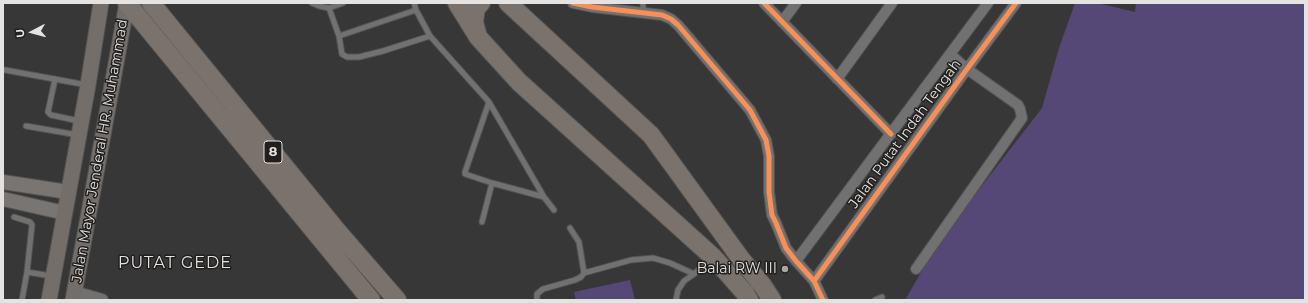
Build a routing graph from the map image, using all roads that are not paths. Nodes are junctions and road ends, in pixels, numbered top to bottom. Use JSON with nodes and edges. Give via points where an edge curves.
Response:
{"nodes":[{"id":1,"x":101,"y":3,"type":"edge"},
{"id":2,"x":127,"y":3,"type":"edge"},
{"id":3,"x":151,"y":3,"type":"edge"},
{"id":4,"x":312,"y":3,"type":"edge"},
{"id":5,"x":343,"y":3,"type":"edge"},
{"id":6,"x":414,"y":3,"type":"edge"},
{"id":7,"x":457,"y":3,"type":"edge"},
{"id":8,"x":482,"y":3,"type":"edge"},
{"id":9,"x":573,"y":3,"type":"edge"},
{"id":10,"x":764,"y":3,"type":"edge"},
{"id":11,"x":796,"y":3,"type":"edge"},
{"id":12,"x":892,"y":3,"type":"edge"},
{"id":13,"x":988,"y":3,"type":"edge"},
{"id":14,"x":1016,"y":3,"type":"edge"},
{"id":15,"x":505,"y":4,"type":"edge"},
{"id":16,"x":329,"y":8,"type":"junction"},
{"id":17,"x":643,"y":8,"type":"edge"},
{"id":18,"x":416,"y":10,"type":"junction"},
{"id":19,"x":782,"y":22,"type":"junction"},
{"id":20,"x":339,"y":36,"type":"junction"},
{"id":21,"x":430,"y":36,"type":"junction"},
{"id":22,"x":478,"y":38,"type":"junction"},
{"id":23,"x":950,"y":54,"type":"junction"},
{"id":24,"x":966,"y":69,"type":"junction"},
{"id":25,"x":5,"y":70,"type":"dead end"},
{"id":26,"x":55,"y":79,"type":"junction"},
{"id":27,"x":837,"y":79,"type":"junction"},
{"id":28,"x":88,"y":85,"type":"junction"},
{"id":29,"x":489,"y":102,"type":"junction"},
{"id":30,"x":26,"y":126,"type":"dead end"},
{"id":31,"x":80,"y":129,"type":"junction"},
{"id":32,"x":891,"y":134,"type":"junction"},
{"id":33,"x":3,"y":182,"type":"edge"},
{"id":34,"x":492,"y":183,"type":"junction"},
{"id":35,"x":68,"y":192,"type":"junction"},
{"id":36,"x":544,"y":197,"type":"junction"},
{"id":37,"x":3,"y":199,"type":"edge"},
{"id":38,"x":554,"y":210,"type":"dead end"},
{"id":39,"x":65,"y":213,"type":"junction"},
{"id":40,"x":14,"y":217,"type":"dead end"},
{"id":41,"x":482,"y":222,"type":"dead end"},
{"id":42,"x":570,"y":228,"type":"dead end"},
{"id":43,"x":713,"y":257,"type":"junction"},
{"id":44,"x":796,"y":260,"type":"junction"},
{"id":45,"x":916,"y":269,"type":"dead end"},
{"id":46,"x":27,"y":272,"type":"junction"},
{"id":47,"x":584,"y":273,"type":"junction"},
{"id":48,"x":694,"y":274,"type":"junction"},
{"id":49,"x":53,"y":276,"type":"junction"},
{"id":50,"x":814,"y":280,"type":"junction"},
{"id":51,"x":74,"y":296,"type":"edge"},
{"id":52,"x":882,"y":297,"type":"dead end"},
{"id":53,"x":22,"y":300,"type":"edge"},
{"id":54,"x":49,"y":300,"type":"edge"},
{"id":55,"x":102,"y":300,"type":"edge"},
{"id":56,"x":371,"y":300,"type":"edge"},
{"id":57,"x":397,"y":300,"type":"edge"},
{"id":58,"x":537,"y":300,"type":"edge"},
{"id":59,"x":676,"y":300,"type":"edge"},
{"id":60,"x":749,"y":300,"type":"edge"},
{"id":61,"x":772,"y":300,"type":"edge"},
{"id":62,"x":823,"y":300,"type":"edge"},
{"id":63,"x":875,"y":300,"type":"edge"}],
"edges":[{"from":1,"to":28,"type":"main road","name":"Jalan Mayor Jenderal HR. Muhammad"},
{"from":2,"to":51,"type":"main road","name":"Jalan Mayor Jenderal HR. Muhammad"},
{"from":2,"to":56,"type":"highway","number":"8"},
{"from":3,"to":57,"type":"highway","number":"8","via":[[338,232]]},
{"from":4,"to":16,"type":"lane"},
{"from":5,"to":16,"type":"lane"},
{"from":6,"to":18,"type":"lane"},
{"from":7,"to":22,"type":"highway"},
{"from":8,"to":22,"type":"highway","via":[[476,8],[474,22]]},
{"from":9,"to":17,"type":"street","via":[[592,8]]},
{"from":10,"to":19,"type":"street"},
{"from":11,"to":19,"type":"street"},
{"from":12,"to":27,"type":"street"},
{"from":13,"to":23,"type":"street","name":"Jalan Putat Indah Tengah"},
{"from":14,"to":24,"type":"street","name":"Jalan Putat Indah Tengah"},
{"from":15,"to":61,"type":"highway","via":[[651,135]]},
{"from":16,"to":20,"type":"lane"},
{"from":17,"to":44,"type":"street","via":[[671,19],[750,110],[766,140],[772,215],[786,248]]},
{"from":18,"to":20,"type":"lane"},
{"from":18,"to":21,"type":"lane"},
{"from":19,"to":27,"type":"street"},
{"from":20,"to":21,"type":"lane","via":[[342,54],[347,57],[359,57]]},
{"from":21,"to":29,"type":"lane"},
{"from":22,"to":43,"type":"highway","via":[[520,82]]},
{"from":23,"to":24,"type":"street"},
{"from":23,"to":32,"type":"street","name":"Jalan Putat Indah Tengah"},
{"from":24,"to":45,"type":"street","via":[[1018,105],[1022,118]]},
{"from":24,"to":50,"type":"street","name":"Jalan Putat Indah Tengah"},
{"from":25,"to":26,"type":"lane"},
{"from":26,"to":28,"type":"lane"},
{"from":26,"to":31,"type":"lane","via":[[48,112]]},
{"from":27,"to":32,"type":"street"},
{"from":28,"to":31,"type":"main road","name":"Jalan Mayor Jenderal HR. Muhammad"},
{"from":29,"to":34,"type":"lane","via":[[464,172]]},
{"from":29,"to":36,"type":"lane"},
{"from":30,"to":31,"type":"lane"},
{"from":31,"to":35,"type":"main road","name":"Jalan Mayor Jenderal HR. Muhammad"},
{"from":32,"to":44,"type":"street","name":"Jalan Putat Indah Tengah"},
{"from":33,"to":35,"type":"main road"},
{"from":34,"to":36,"type":"lane"},
{"from":34,"to":41,"type":"lane"},
{"from":35,"to":39,"type":"main road","name":"Jalan Mayor Jenderal HR. Muhammad"},
{"from":36,"to":38,"type":"lane"},
{"from":37,"to":39,"type":"main road"},
{"from":39,"to":49,"type":"main road","name":"Jalan Mayor Jenderal HR. Muhammad"},
{"from":40,"to":46,"type":"lane","via":[[32,225]]},
{"from":42,"to":47,"type":"lane","via":[[579,242]]},
{"from":43,"to":48,"type":"lane"},
{"from":43,"to":60,"type":"highway"},
{"from":44,"to":50,"type":"street"},
{"from":46,"to":49,"type":"lane"},
{"from":46,"to":53,"type":"lane"},
{"from":47,"to":48,"type":"lane","via":[[631,260],[653,258]]},
{"from":47,"to":58,"type":"lane","via":[[575,280],[543,289],[537,294]]},
{"from":48,"to":59,"type":"lane","via":[[684,281],[678,290]]},
{"from":49,"to":54,"type":"main road","name":"Jalan Mayor Jenderal HR. Muhammad"},
{"from":50,"to":62,"type":"street"},
{"from":51,"to":55,"type":"street"},
{"from":52,"to":63,"type":"lane"}]}
